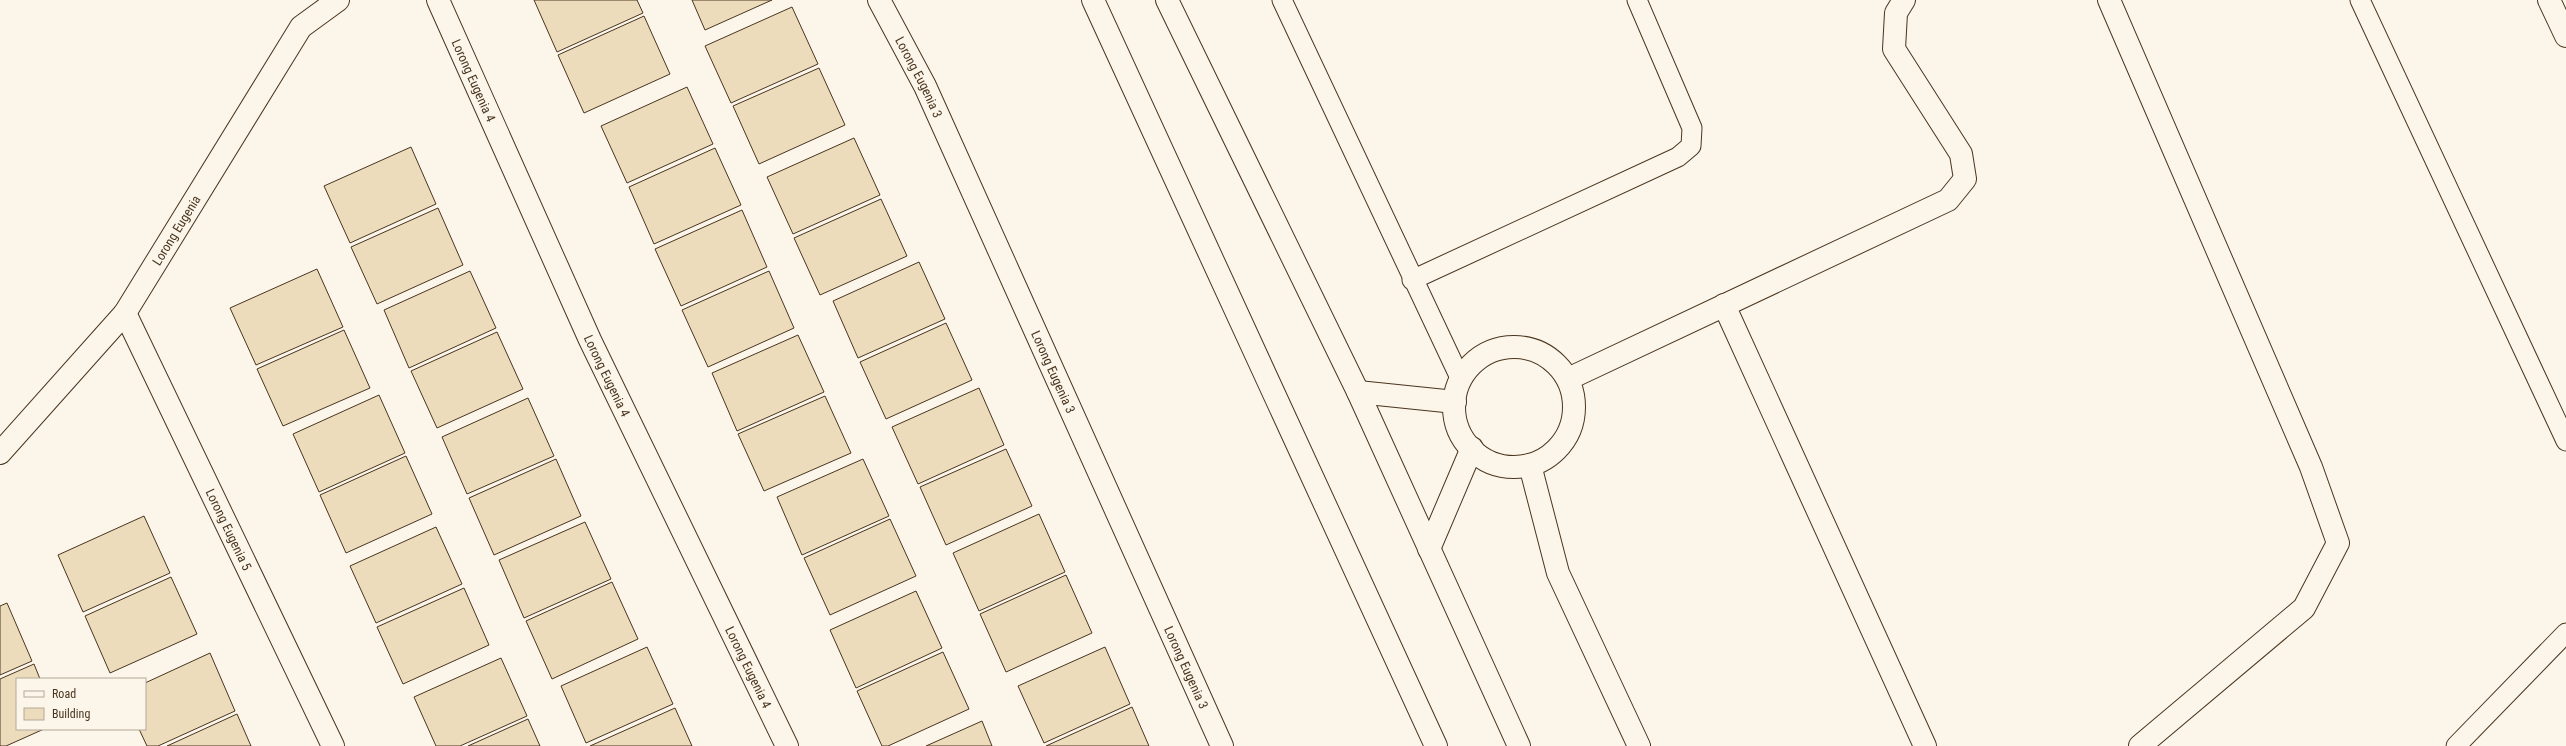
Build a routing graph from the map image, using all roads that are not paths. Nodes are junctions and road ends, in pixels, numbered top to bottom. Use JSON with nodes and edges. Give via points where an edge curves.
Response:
{"nodes":[{"id":1,"x":338,"y":0,"type":"edge"},
{"id":2,"x":438,"y":0,"type":"edge"},
{"id":3,"x":878,"y":0,"type":"edge"},
{"id":4,"x":1093,"y":0,"type":"edge"},
{"id":5,"x":1167,"y":0,"type":"edge"},
{"id":6,"x":1282,"y":0,"type":"edge"},
{"id":7,"x":1637,"y":0,"type":"edge"},
{"id":8,"x":1904,"y":0,"type":"edge"},
{"id":9,"x":2109,"y":0,"type":"edge"},
{"id":10,"x":2360,"y":0,"type":"edge"},
{"id":11,"x":2548,"y":0,"type":"edge"},
{"id":12,"x":2566,"y":36,"type":"edge"},
{"id":13,"x":1412,"y":280,"type":"junction"},
{"id":14,"x":1724,"y":305,"type":"junction"},
{"id":15,"x":125,"y":313,"type":"junction"},
{"id":16,"x":1568,"y":379,"type":"junction"},
{"id":17,"x":1461,"y":380,"type":"junction"},
{"id":18,"x":1358,"y":392,"type":"junction"},
{"id":19,"x":1455,"y":402,"type":"junction"},
{"id":20,"x":2566,"y":440,"type":"edge"},
{"id":21,"x":1472,"y":448,"type":"junction"},
{"id":22,"x":0,"y":453,"type":"edge"},
{"id":23,"x":1530,"y":465,"type":"junction"},
{"id":24,"x":1429,"y":549,"type":"junction"},
{"id":25,"x":2566,"y":633,"type":"edge"},
{"id":26,"x":333,"y":746,"type":"edge"},
{"id":27,"x":787,"y":746,"type":"edge"},
{"id":28,"x":1222,"y":746,"type":"edge"},
{"id":29,"x":1436,"y":746,"type":"edge"},
{"id":30,"x":1519,"y":746,"type":"edge"},
{"id":31,"x":1639,"y":746,"type":"edge"},
{"id":32,"x":1925,"y":746,"type":"edge"},
{"id":33,"x":2140,"y":746,"type":"edge"},
{"id":34,"x":2456,"y":746,"type":"edge"}],
"edges":[{"from":1,"to":15,"type":"street","name":"Lorong Eugenia","via":[[301,27]]},
{"from":2,"to":27,"type":"street","name":"Lorong Eugenia 4","via":[[590,340]]},
{"from":3,"to":28,"type":"street","name":"Lorong Eugenia 3","via":[[925,86]]},
{"from":4,"to":29,"type":"street"},
{"from":5,"to":18,"type":"street"},
{"from":6,"to":13,"type":"lane"},
{"from":7,"to":13,"type":"lane","via":[[1692,128],[1691,146],[1678,157]]},
{"from":8,"to":14,"type":"street","via":[[1896,13],[1894,50],[1961,154],[1965,179],[1948,200]]},
{"from":9,"to":33,"type":"street","via":[[2311,467],[2338,543],[2304,608]]},
{"from":10,"to":20,"type":"lane"},
{"from":11,"to":12,"type":"street"},
{"from":13,"to":17,"type":"lane"},
{"from":14,"to":16,"type":"street"},
{"from":14,"to":32,"type":"street"},
{"from":15,"to":22,"type":"street","name":"Lorong Eugenia"},
{"from":15,"to":26,"type":"street","name":"Lorong Eugenia 5"},
{"from":16,"to":17,"type":"street","via":[[1556,364],[1541,352],[1523,347],[1504,347],[1487,353],[1472,364]]},
{"from":16,"to":23,"type":"street","via":[[1574,408],[1569,431],[1560,446],[1546,458]]},
{"from":17,"to":19,"type":"street"},
{"from":18,"to":19,"type":"street"},
{"from":18,"to":24,"type":"street"},
{"from":19,"to":21,"type":"street","via":[[1457,422],[1465,440]]},
{"from":21,"to":23,"type":"street","via":[[1479,455],[1497,464]]},
{"from":21,"to":24,"type":"street"},
{"from":23,"to":31,"type":"street","via":[[1558,573]]},
{"from":24,"to":30,"type":"street"},
{"from":25,"to":34,"type":"lane"}]}
